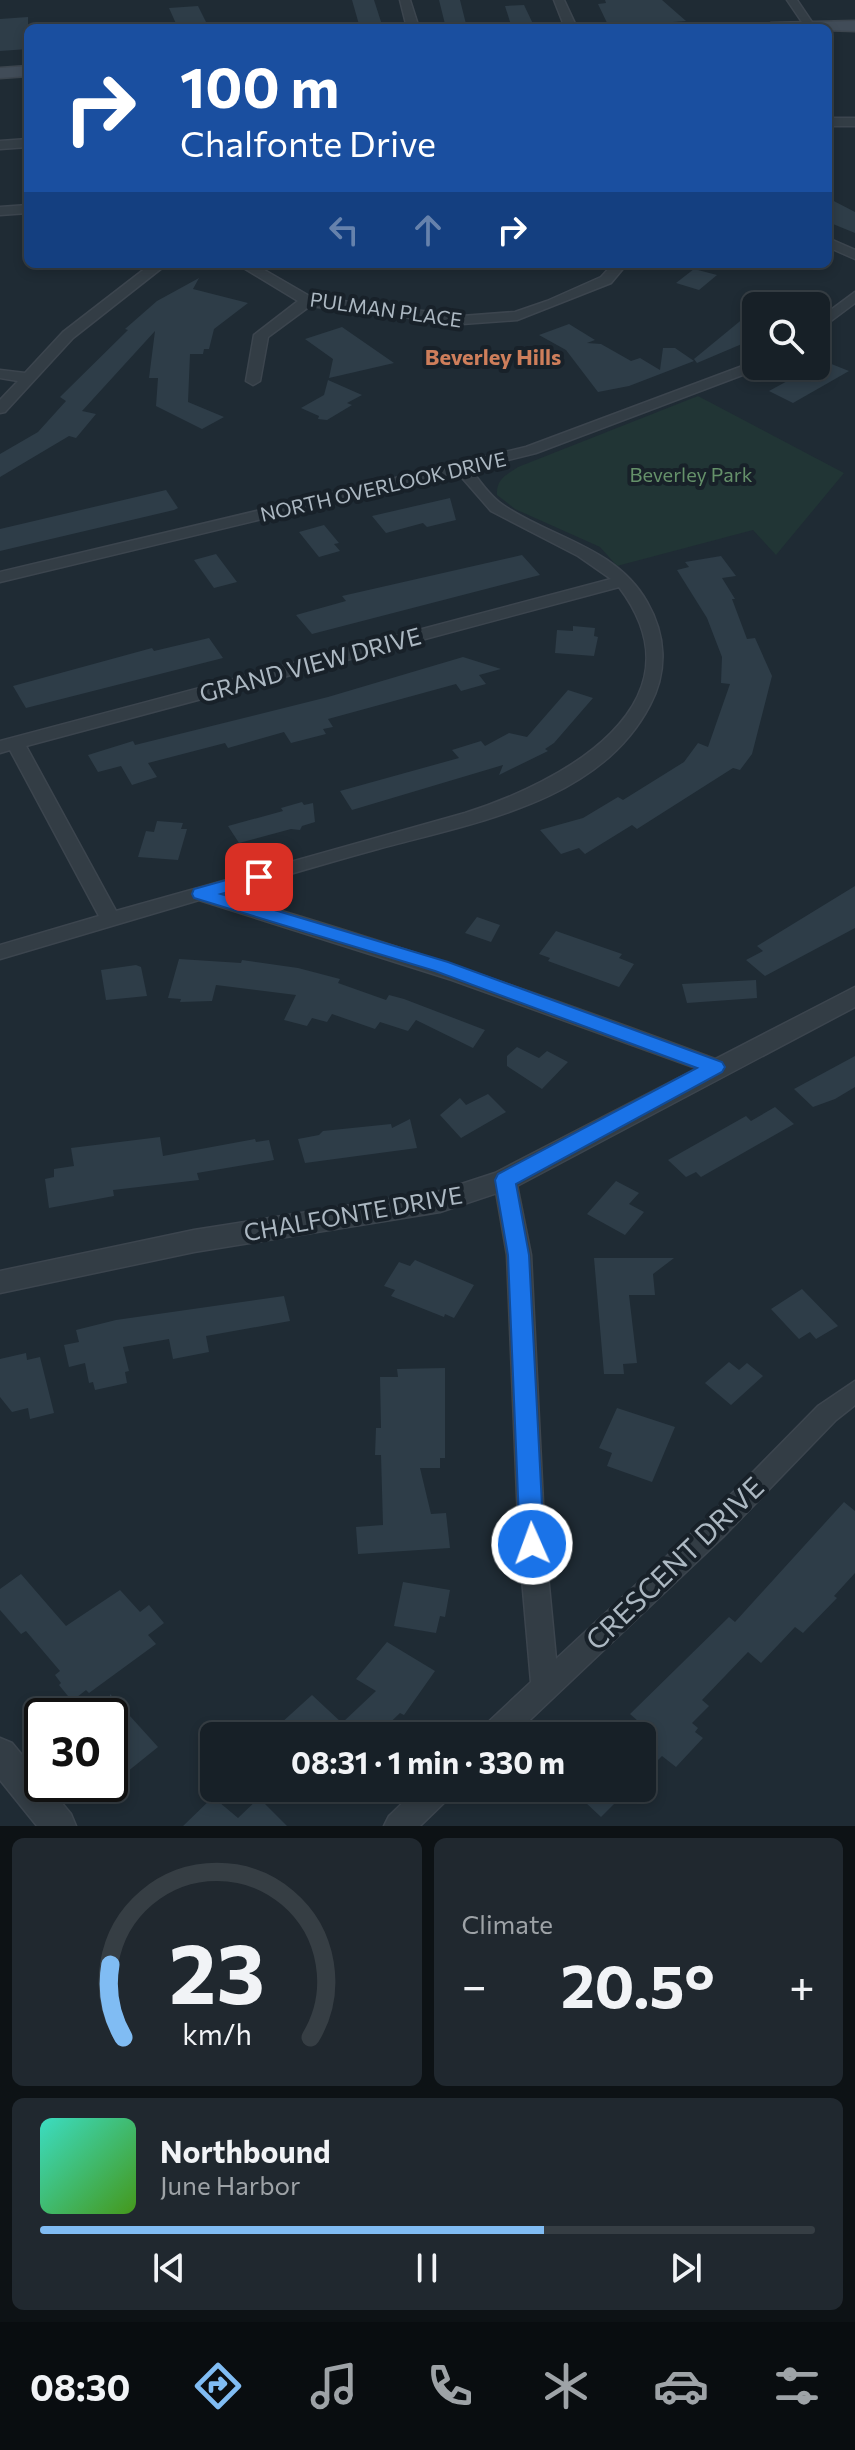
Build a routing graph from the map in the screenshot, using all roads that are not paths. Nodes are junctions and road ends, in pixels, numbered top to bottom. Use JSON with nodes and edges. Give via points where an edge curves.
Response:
{"nodes":[{"id":1,"x":405,"y":0,"type":"edge"},
{"id":2,"x":559,"y":0,"type":"edge"},
{"id":3,"x":792,"y":0,"type":"edge"},
{"id":4,"x":412,"y":24,"type":"edge"},
{"id":5,"x":569,"y":24,"type":"edge"},
{"id":6,"x":809,"y":24,"type":"edge"},
{"id":7,"x":855,"y":26,"type":"edge"},
{"id":8,"x":832,"y":27,"type":"edge"},
{"id":9,"x":24,"y":71,"type":"edge"},
{"id":10,"x":0,"y":73,"type":"edge"},
{"id":11,"x":832,"y":122,"type":"edge"},
{"id":12,"x":855,"y":122,"type":"edge"},
{"id":13,"x":24,"y":143,"type":"edge"},
{"id":14,"x":0,"y":145,"type":"edge"},
{"id":15,"x":24,"y":209,"type":"edge"},
{"id":16,"x":0,"y":211,"type":"edge"},
{"id":17,"x":832,"y":244,"type":"edge"},
{"id":18,"x":855,"y":255,"type":"edge"},
{"id":19,"x":154,"y":268,"type":"edge"},
{"id":20,"x":251,"y":268,"type":"edge"},
{"id":21,"x":616,"y":268,"type":"edge"},
{"id":22,"x":855,"y":296,"type":"edge"},
{"id":23,"x":307,"y":301,"type":"junction"},
{"id":24,"x":830,"y":317,"type":"edge"},
{"id":25,"x":742,"y":370,"type":"edge"},
{"id":26,"x":0,"y":374,"type":"edge"},
{"id":27,"x":26,"y":378,"type":"junction"},
{"id":28,"x":253,"y":381,"type":"dead end"},
{"id":29,"x":0,"y":409,"type":"edge"},
{"id":30,"x":461,"y":467,"type":"junction"},
{"id":31,"x":0,"y":577,"type":"edge"},
{"id":32,"x":619,"y":582,"type":"junction"},
{"id":33,"x":8,"y":745,"type":"edge"},
{"id":34,"x":201,"y":894,"type":"junction"},
{"id":35,"x":111,"y":919,"type":"junction"},
{"id":36,"x":0,"y":952,"type":"edge"},
{"id":37,"x":855,"y":996,"type":"edge"},
{"id":38,"x":715,"y":1067,"type":"junction"},
{"id":39,"x":505,"y":1180,"type":"junction"},
{"id":40,"x":0,"y":1282,"type":"edge"},
{"id":41,"x":855,"y":1391,"type":"edge"},
{"id":42,"x":545,"y":1686,"type":"junction"},
{"id":43,"x":508,"y":1722,"type":"edge"},
{"id":44,"x":0,"y":1754,"type":"edge"},
{"id":45,"x":424,"y":1802,"type":"edge"},
{"id":46,"x":59,"y":1826,"type":"edge"},
{"id":47,"x":399,"y":1826,"type":"edge"}],
"edges":[{"from":1,"to":4,"type":"street"},
{"from":2,"to":5,"type":"street"},
{"from":3,"to":6,"type":"street"},
{"from":7,"to":8,"type":"main road"},
{"from":9,"to":10,"type":"main road"},
{"from":11,"to":12,"type":"street"},
{"from":13,"to":14,"type":"street"},
{"from":15,"to":16,"type":"street"},
{"from":17,"to":18,"type":"street"},
{"from":19,"to":27,"type":"street","via":[[104,304]]},
{"from":20,"to":23,"type":"street","name":"PULMAN PLACE"},
{"from":21,"to":23,"type":"street","name":"PULMAN PLACE","via":[[585,291],[517,316],[489,320],[439,319]]},
{"from":22,"to":24,"type":"street"},
{"from":23,"to":28,"type":"street","via":[[261,335]]},
{"from":25,"to":30,"type":"street","name":"NORTH OVERLOOK DRIVE","via":[[531,450]]},
{"from":26,"to":27,"type":"street"},
{"from":27,"to":29,"type":"street"},
{"from":30,"to":31,"type":"street","name":"NORTH OVERLOOK DRIVE"},
{"from":30,"to":32,"type":"street","via":[[494,506],[585,551]]},
{"from":32,"to":33,"type":"street","name":"GRAND VIEW DRIVE"},
{"from":32,"to":34,"type":"street","via":[[650,627],[654,669],[642,708],[591,763],[518,801]]},
{"from":33,"to":35,"type":"street"},
{"from":34,"to":35,"type":"street"},
{"from":34,"to":38,"type":"street","via":[[441,966]]},
{"from":35,"to":36,"type":"street"},
{"from":37,"to":38,"type":"street","name":"CHALFONTE DRIVE"},
{"from":38,"to":39,"type":"street","name":"CHALFONTE DRIVE"},
{"from":39,"to":40,"type":"street","name":"CHALFONTE DRIVE","via":[[440,1201],[166,1246]]},
{"from":39,"to":42,"type":"street","via":[[519,1255],[532,1544]]},
{"from":41,"to":42,"type":"street","name":"CRESCENT DRIVE"},
{"from":42,"to":43,"type":"street","name":"CRESCENT DRIVE"},
{"from":44,"to":46,"type":"street"},
{"from":45,"to":47,"type":"street"}]}
